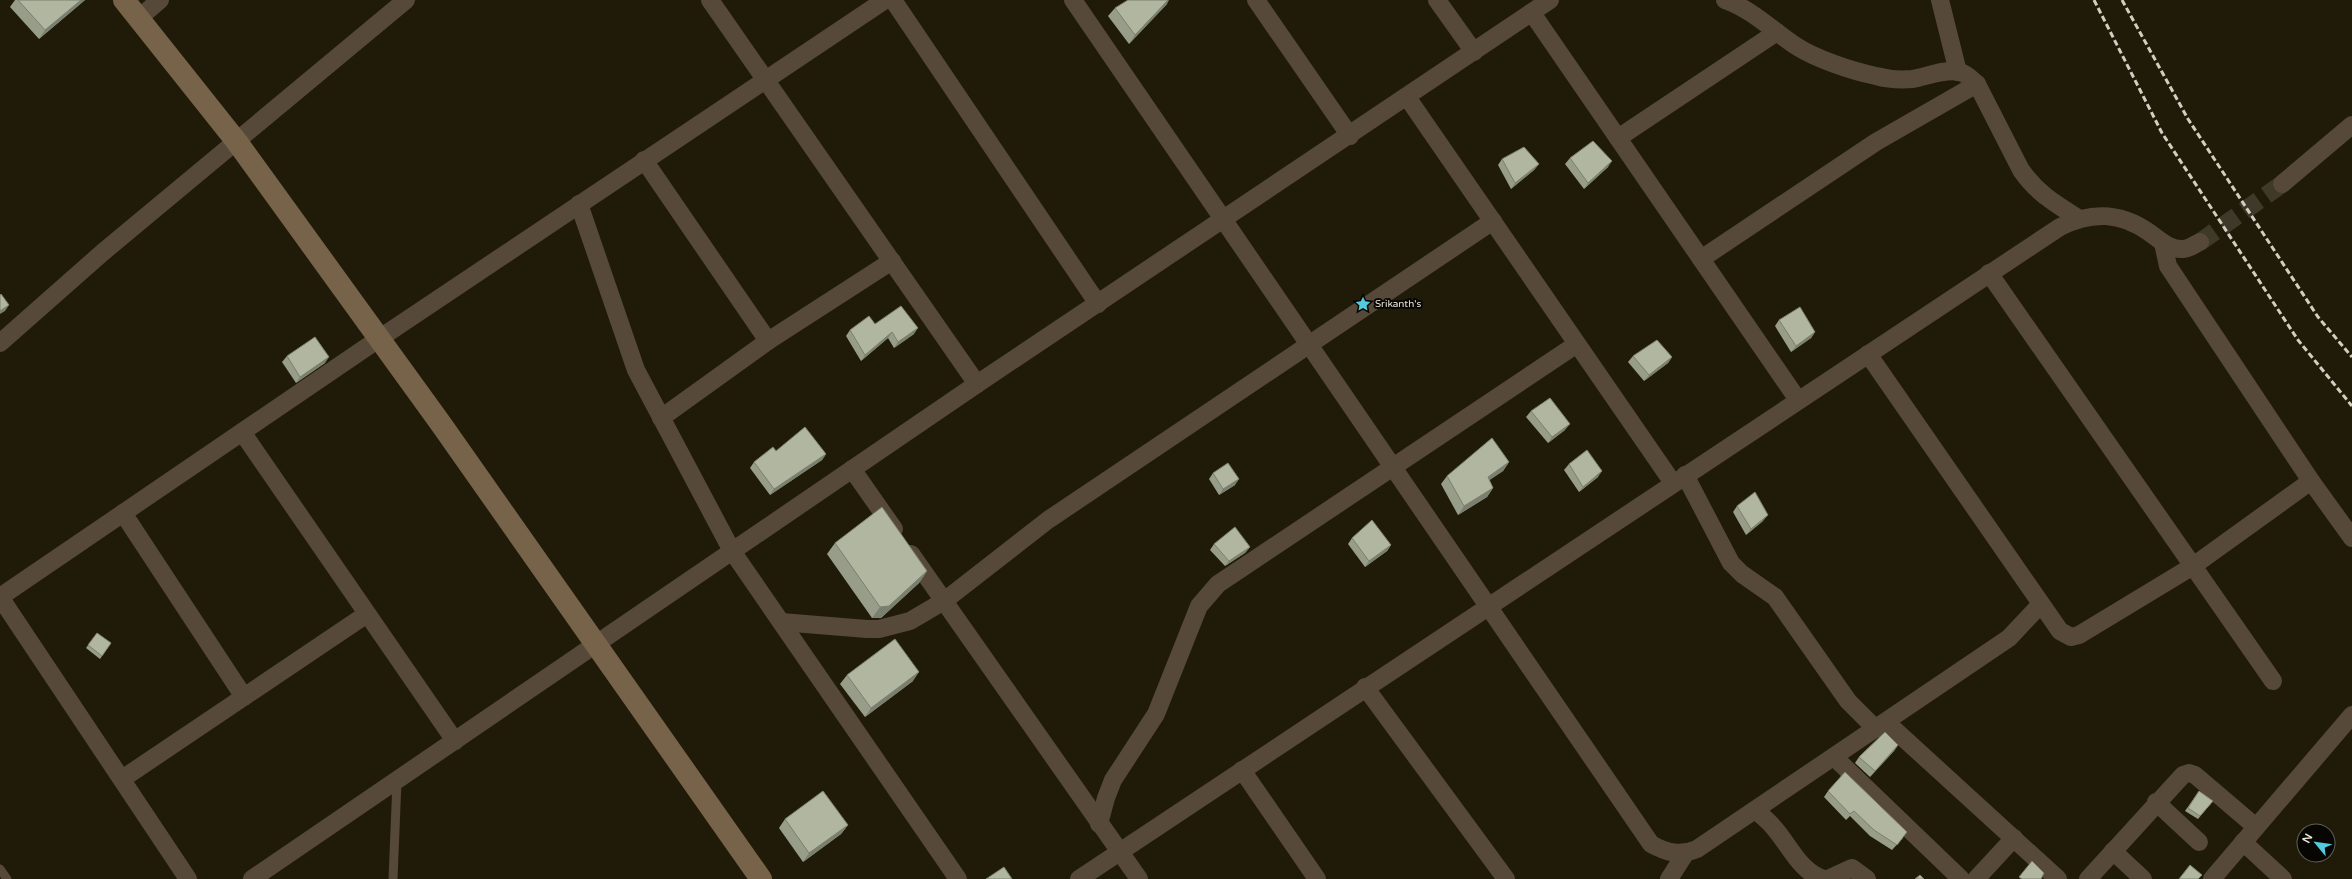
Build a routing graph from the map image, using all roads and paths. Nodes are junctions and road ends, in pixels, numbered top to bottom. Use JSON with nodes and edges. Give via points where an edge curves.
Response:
{"nodes":[{"id":1,"x":124,"y":0,"type":"edge"},
{"id":2,"x":160,"y":0,"type":"edge"},
{"id":3,"x":406,"y":0,"type":"edge"},
{"id":4,"x":710,"y":0,"type":"edge"},
{"id":5,"x":885,"y":0,"type":"edge"},
{"id":6,"x":893,"y":0,"type":"edge"},
{"id":7,"x":1074,"y":0,"type":"edge"},
{"id":8,"x":1256,"y":0,"type":"edge"},
{"id":9,"x":1437,"y":0,"type":"edge"},
{"id":10,"x":1550,"y":0,"type":"edge"},
{"id":11,"x":1725,"y":0,"type":"edge"},
{"id":12,"x":1940,"y":0,"type":"edge"},
{"id":13,"x":1532,"y":13,"type":"junction"},
{"id":14,"x":139,"y":18,"type":"junction"},
{"id":15,"x":1777,"y":32,"type":"junction"},
{"id":16,"x":1474,"y":52,"type":"junction"},
{"id":17,"x":1958,"y":72,"type":"junction"},
{"id":18,"x":766,"y":78,"type":"junction"},
{"id":19,"x":1977,"y":84,"type":"junction"},
{"id":20,"x":1407,"y":97,"type":"junction"},
{"id":21,"x":2352,"y":125,"type":"edge"},
{"id":22,"x":1350,"y":136,"type":"junction"},
{"id":23,"x":1618,"y":138,"type":"junction"},
{"id":24,"x":238,"y":142,"type":"junction"},
{"id":25,"x":644,"y":160,"type":"junction"},
{"id":26,"x":2282,"y":184,"type":"tunnel mouth"},
{"id":27,"x":579,"y":204,"type":"junction"},
{"id":28,"x":2078,"y":218,"type":"junction"},
{"id":29,"x":1225,"y":219,"type":"junction"},
{"id":30,"x":1493,"y":221,"type":"junction"},
{"id":31,"x":2200,"y":242,"type":"tunnel mouth"},
{"id":32,"x":2163,"y":243,"type":"junction"},
{"id":33,"x":1701,"y":259,"type":"junction"},
{"id":34,"x":892,"y":261,"type":"junction"},
{"id":35,"x":1989,"y":273,"type":"junction"},
{"id":36,"x":1098,"y":304,"type":"junction"},
{"id":37,"x":380,"y":338,"type":"junction"},
{"id":38,"x":768,"y":341,"type":"junction"},
{"id":39,"x":0,"y":343,"type":"edge"},
{"id":40,"x":1310,"y":344,"type":"junction"},
{"id":41,"x":1577,"y":344,"type":"junction"},
{"id":42,"x":1868,"y":354,"type":"junction"},
{"id":43,"x":977,"y":384,"type":"junction"},
{"id":44,"x":1798,"y":400,"type":"junction"},
{"id":45,"x":661,"y":418,"type":"junction"},
{"id":46,"x":242,"y":432,"type":"junction"},
{"id":47,"x":1393,"y":466,"type":"junction"},
{"id":48,"x":852,"y":469,"type":"junction"},
{"id":49,"x":1679,"y":479,"type":"junction"},
{"id":50,"x":2311,"y":481,"type":"junction"},
{"id":51,"x":123,"y":513,"type":"junction"},
{"id":52,"x":2352,"y":538,"type":"edge"},
{"id":53,"x":732,"y":551,"type":"junction"},
{"id":54,"x":2193,"y":566,"type":"junction"},
{"id":55,"x":944,"y":601,"type":"junction"},
{"id":56,"x":2041,"y":604,"type":"junction"},
{"id":57,"x":1488,"y":606,"type":"junction"},
{"id":58,"x":367,"y":614,"type":"junction"},
{"id":59,"x":781,"y":622,"type":"junction"},
{"id":60,"x":595,"y":645,"type":"junction"},
{"id":61,"x":2273,"y":681,"type":"dead end"},
{"id":62,"x":1366,"y":687,"type":"junction"},
{"id":63,"x":244,"y":697,"type":"junction"},
{"id":64,"x":2352,"y":714,"type":"edge"},
{"id":65,"x":1881,"y":725,"type":"junction"},
{"id":66,"x":455,"y":741,"type":"junction"},
{"id":67,"x":1834,"y":757,"type":"junction"},
{"id":68,"x":1242,"y":770,"type":"junction"},
{"id":69,"x":122,"y":779,"type":"junction"},
{"id":70,"x":397,"y":781,"type":"junction"},
{"id":71,"x":2156,"y":802,"type":"junction"},
{"id":72,"x":1755,"y":810,"type":"junction"},
{"id":73,"x":1099,"y":824,"type":"junction"},
{"id":74,"x":2256,"y":827,"type":"junction"},
{"id":75,"x":2014,"y":838,"type":"junction"},
{"id":76,"x":2199,"y":842,"type":"dead end"},
{"id":77,"x":2243,"y":842,"type":"junction"},
{"id":78,"x":2113,"y":851,"type":"junction"},
{"id":79,"x":1119,"y":852,"type":"junction"},
{"id":80,"x":1685,"y":854,"type":"junction"},
{"id":81,"x":0,"y":869,"type":"edge"},
{"id":82,"x":6,"y":879,"type":"edge"},
{"id":83,"x":188,"y":879,"type":"edge"},
{"id":84,"x":252,"y":879,"type":"edge"},
{"id":85,"x":393,"y":879,"type":"edge"},
{"id":86,"x":761,"y":879,"type":"edge"},
{"id":87,"x":958,"y":879,"type":"edge"},
{"id":88,"x":1079,"y":879,"type":"edge"},
{"id":89,"x":1139,"y":879,"type":"edge"},
{"id":90,"x":1317,"y":879,"type":"edge"},
{"id":91,"x":1506,"y":879,"type":"edge"},
{"id":92,"x":1669,"y":879,"type":"edge"},
{"id":93,"x":1824,"y":879,"type":"edge"},
{"id":94,"x":1828,"y":879,"type":"edge"},
{"id":95,"x":1867,"y":879,"type":"edge"},
{"id":96,"x":1961,"y":879,"type":"edge"},
{"id":97,"x":1976,"y":879,"type":"edge"},
{"id":98,"x":2058,"y":879,"type":"edge"},
{"id":99,"x":2088,"y":879,"type":"edge"},
{"id":100,"x":2143,"y":879,"type":"edge"},
{"id":101,"x":2212,"y":879,"type":"edge"},
{"id":102,"x":2283,"y":879,"type":"edge"}],
"edges":[{"from":1,"to":14,"type":"main road"},
{"from":2,"to":14,"type":"street"},
{"from":3,"to":24,"type":"street"},
{"from":4,"to":18,"type":"street"},
{"from":5,"to":18,"type":"street"},
{"from":6,"to":36,"type":"street"},
{"from":7,"to":29,"type":"street"},
{"from":8,"to":22,"type":"street"},
{"from":9,"to":16,"type":"street"},
{"from":10,"to":13,"type":"street"},
{"from":11,"to":15,"type":"street","via":[[1752,12]]},
{"from":12,"to":17,"type":"street"},
{"from":13,"to":16,"type":"street"},
{"from":13,"to":23,"type":"street"},
{"from":14,"to":24,"type":"main road"},
{"from":15,"to":17,"type":"street","via":[[1804,50],[1874,76],[1910,79]]},
{"from":15,"to":23,"type":"street"},
{"from":16,"to":20,"type":"street"},
{"from":17,"to":19,"type":"street","via":[[1967,75]]},
{"from":18,"to":25,"type":"street"},
{"from":18,"to":34,"type":"street"},
{"from":19,"to":28,"type":"street","via":[[2020,170],[2029,182],[2040,194]]},
{"from":19,"to":33,"type":"street","via":[[1876,142]]},
{"from":20,"to":22,"type":"street"},
{"from":20,"to":30,"type":"street"},
{"from":21,"to":26,"type":"street"},
{"from":22,"to":29,"type":"street"},
{"from":23,"to":33,"type":"street"},
{"from":24,"to":37,"type":"main road"},
{"from":24,"to":39,"type":"street","via":[[102,253]]},
{"from":25,"to":27,"type":"street"},
{"from":25,"to":38,"type":"street"},
{"from":27,"to":37,"type":"street"},
{"from":27,"to":45,"type":"street","via":[[631,357]]},
{"from":28,"to":32,"type":"street","via":[[2093,215],[2121,218],[2135,224]]},
{"from":28,"to":35,"type":"street"},
{"from":29,"to":36,"type":"street"},
{"from":29,"to":40,"type":"street"},
{"from":30,"to":40,"type":"street"},
{"from":30,"to":41,"type":"street"},
{"from":31,"to":32,"type":"street","via":[[2183,249]]},
{"from":32,"to":50,"type":"street","via":[[2168,266]]},
{"from":33,"to":44,"type":"street"},
{"from":34,"to":38,"type":"street"},
{"from":34,"to":43,"type":"street"},
{"from":35,"to":42,"type":"street"},
{"from":35,"to":54,"type":"street"},
{"from":36,"to":43,"type":"street"},
{"from":37,"to":46,"type":"street"},
{"from":37,"to":60,"type":"main road"},
{"from":38,"to":45,"type":"street"},
{"from":40,"to":47,"type":"street"},
{"from":40,"to":55,"type":"street","via":[[1048,520]]},
{"from":41,"to":47,"type":"street"},
{"from":41,"to":49,"type":"street"},
{"from":42,"to":44,"type":"street"},
{"from":42,"to":56,"type":"street"},
{"from":43,"to":48,"type":"street"},
{"from":44,"to":49,"type":"street"},
{"from":45,"to":53,"type":"street"},
{"from":46,"to":51,"type":"street"},
{"from":46,"to":58,"type":"street"},
{"from":47,"to":57,"type":"street"},
{"from":47,"to":73,"type":"street","via":[[1218,584],[1203,599],[1156,714],[1109,789]]},
{"from":48,"to":53,"type":"street"},
{"from":48,"to":55,"type":"street"},
{"from":49,"to":57,"type":"street"},
{"from":49,"to":65,"type":"street","via":[[1731,563],[1775,597],[1848,701]]},
{"from":50,"to":52,"type":"street"},
{"from":50,"to":54,"type":"street"},
{"from":51,"to":63,"type":"street"},
{"from":51,"to":69,"type":"street","via":[[0,597]]},
{"from":53,"to":59,"type":"street"},
{"from":53,"to":60,"type":"street"},
{"from":54,"to":56,"type":"street","via":[[2079,635],[2071,637],[2060,631]]},
{"from":54,"to":61,"type":"street"},
{"from":55,"to":59,"type":"street","via":[[910,621],[879,629]]},
{"from":55,"to":73,"type":"street"},
{"from":56,"to":65,"type":"street","via":[[2009,638]]},
{"from":57,"to":62,"type":"street"},
{"from":57,"to":80,"type":"street","via":[[1645,837],[1651,844],[1666,852]]},
{"from":58,"to":63,"type":"street"},
{"from":58,"to":66,"type":"street"},
{"from":59,"to":87,"type":"street"},
{"from":60,"to":66,"type":"street"},
{"from":60,"to":86,"type":"main road"},
{"from":62,"to":68,"type":"street"},
{"from":62,"to":91,"type":"street"},
{"from":63,"to":69,"type":"street"},
{"from":64,"to":74,"type":"street"},
{"from":65,"to":67,"type":"street"},
{"from":65,"to":75,"type":"street"},
{"from":66,"to":70,"type":"street"},
{"from":67,"to":72,"type":"street"},
{"from":67,"to":96,"type":"street"},
{"from":68,"to":79,"type":"street"},
{"from":68,"to":90,"type":"street"},
{"from":69,"to":83,"type":"street"},
{"from":70,"to":84,"type":"street"},
{"from":70,"to":85,"type":"lane"},
{"from":71,"to":74,"type":"street","via":[[2178,778],[2189,773],[2195,775]]},
{"from":71,"to":76,"type":"street"},
{"from":71,"to":78,"type":"street"},
{"from":72,"to":80,"type":"street","via":[[1697,849]]},
{"from":72,"to":93,"type":"street","via":[[1775,828],[1804,866]]},
{"from":73,"to":79,"type":"street"},
{"from":74,"to":77,"type":"street"},
{"from":75,"to":97,"type":"street"},
{"from":75,"to":98,"type":"street"},
{"from":77,"to":101,"type":"street"},
{"from":77,"to":102,"type":"street"},
{"from":78,"to":99,"type":"street"},
{"from":78,"to":100,"type":"street"},
{"from":79,"to":88,"type":"street"},
{"from":79,"to":89,"type":"street"},
{"from":80,"to":92,"type":"street"},
{"from":81,"to":82,"type":"lane"},
{"from":94,"to":95,"type":"street","via":[[1852,868]]}]}
